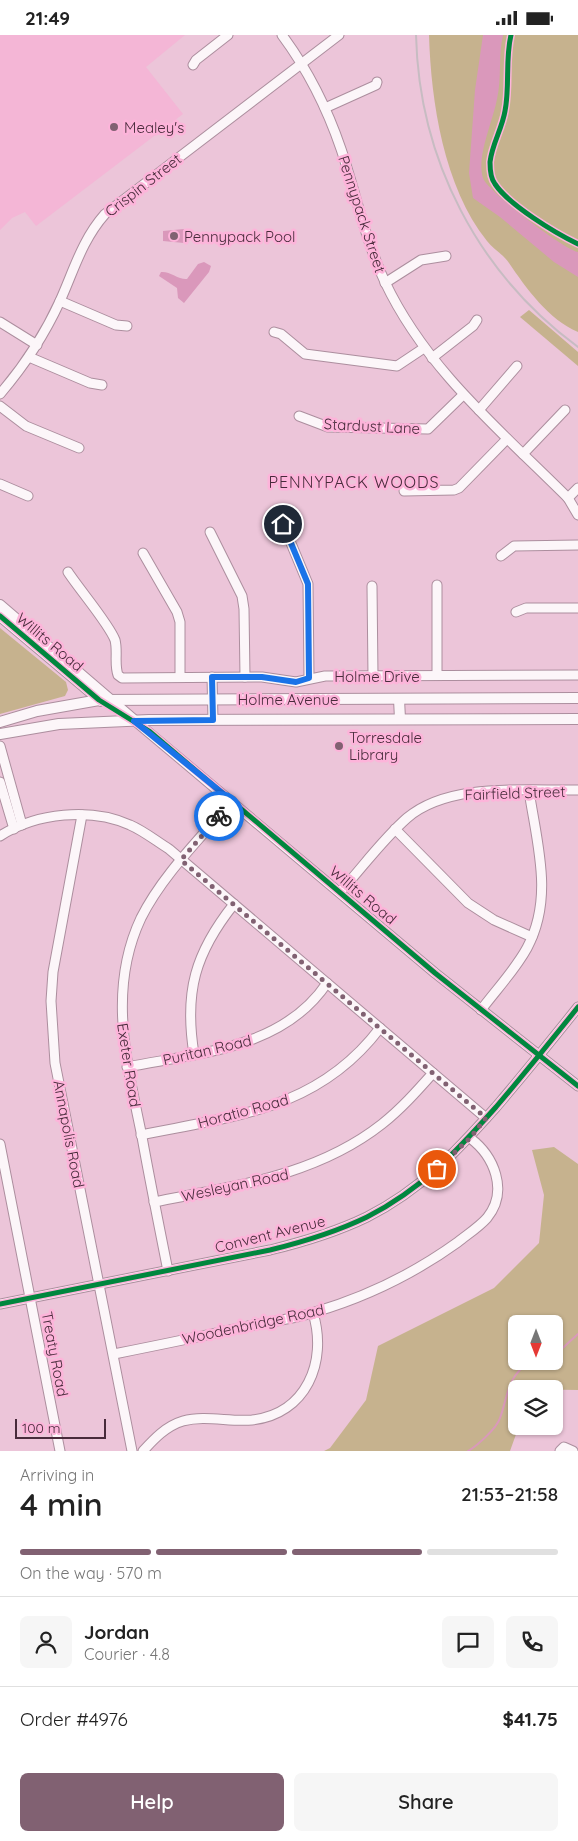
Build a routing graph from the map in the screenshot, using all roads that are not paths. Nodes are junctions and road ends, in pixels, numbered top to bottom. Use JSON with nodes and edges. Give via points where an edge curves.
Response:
{"nodes":[{"id":1,"x":228,"y":35,"type":"edge"},
{"id":2,"x":282,"y":35,"type":"edge"},
{"id":3,"x":340,"y":35,"type":"edge"},
{"id":4,"x":300,"y":64,"type":"junction"},
{"id":5,"x":193,"y":65,"type":"dead end"},
{"id":6,"x":378,"y":81,"type":"dead end"},
{"id":7,"x":325,"y":108,"type":"junction"},
{"id":8,"x":446,"y":256,"type":"dead end"},
{"id":9,"x":385,"y":283,"type":"junction"},
{"id":10,"x":60,"y":301,"type":"junction"},
{"id":11,"x":477,"y":320,"type":"dead end"},
{"id":12,"x":0,"y":322,"type":"edge"},
{"id":13,"x":127,"y":326,"type":"dead end"},
{"id":14,"x":274,"y":332,"type":"dead end"},
{"id":15,"x":37,"y":345,"type":"junction"},
{"id":16,"x":424,"y":348,"type":"junction"},
{"id":17,"x":29,"y":357,"type":"junction"},
{"id":18,"x":432,"y":358,"type":"junction"},
{"id":19,"x":517,"y":366,"type":"dead end"},
{"id":20,"x":102,"y":385,"type":"dead end"},
{"id":21,"x":0,"y":394,"type":"edge"},
{"id":22,"x":463,"y":395,"type":"junction"},
{"id":23,"x":0,"y":406,"type":"edge"},
{"id":24,"x":479,"y":410,"type":"junction"},
{"id":25,"x":565,"y":410,"type":"dead end"},
{"id":26,"x":299,"y":416,"type":"dead end"},
{"id":27,"x":507,"y":439,"type":"junction"},
{"id":28,"x":79,"y":448,"type":"dead end"},
{"id":29,"x":523,"y":454,"type":"junction"},
{"id":30,"x":0,"y":484,"type":"edge"},
{"id":31,"x":578,"y":488,"type":"edge"},
{"id":32,"x":404,"y":491,"type":"dead end"},
{"id":33,"x":28,"y":496,"type":"dead end"},
{"id":34,"x":568,"y":498,"type":"junction"},
{"id":35,"x":578,"y":515,"type":"edge"},
{"id":36,"x":283,"y":524,"type":"dead end"},
{"id":37,"x":210,"y":532,"type":"dead end"},
{"id":38,"x":578,"y":545,"type":"edge"},
{"id":39,"x":143,"y":553,"type":"dead end"},
{"id":40,"x":501,"y":556,"type":"dead end"},
{"id":41,"x":68,"y":572,"type":"dead end"},
{"id":42,"x":437,"y":585,"type":"dead end"},
{"id":43,"x":372,"y":586,"type":"dead end"},
{"id":44,"x":0,"y":605,"type":"edge"},
{"id":45,"x":578,"y":608,"type":"edge"},
{"id":46,"x":516,"y":612,"type":"dead end"},
{"id":47,"x":0,"y":616,"type":"edge"},
{"id":48,"x":437,"y":675,"type":"junction"},
{"id":49,"x":578,"y":675,"type":"edge"},
{"id":50,"x":373,"y":676,"type":"junction"},
{"id":51,"x":180,"y":677,"type":"junction"},
{"id":52,"x":212,"y":677,"type":"junction"},
{"id":53,"x":245,"y":677,"type":"junction"},
{"id":54,"x":309,"y":678,"type":"junction"},
{"id":55,"x":578,"y":697,"type":"edge"},
{"id":56,"x":213,"y":699,"type":"junction"},
{"id":57,"x":400,"y":699,"type":"junction"},
{"id":58,"x":99,"y":700,"type":"junction"},
{"id":59,"x":112,"y":700,"type":"junction"},
{"id":60,"x":400,"y":719,"type":"junction"},
{"id":61,"x":578,"y":719,"type":"edge"},
{"id":62,"x":213,"y":720,"type":"junction"},
{"id":63,"x":134,"y":721,"type":"junction"},
{"id":64,"x":0,"y":722,"type":"edge"},
{"id":65,"x":0,"y":734,"type":"edge"},
{"id":66,"x":0,"y":746,"type":"edge"},
{"id":67,"x":0,"y":782,"type":"edge"},
{"id":68,"x":529,"y":791,"type":"junction"},
{"id":69,"x":578,"y":791,"type":"edge"},
{"id":70,"x":232,"y":801,"type":"junction"},
{"id":71,"x":82,"y":815,"type":"junction"},
{"id":72,"x":18,"y":827,"type":"junction"},
{"id":73,"x":396,"y":829,"type":"junction"},
{"id":74,"x":0,"y":836,"type":"edge"},
{"id":75,"x":181,"y":860,"type":"junction"},
{"id":76,"x":340,"y":892,"type":"junction"},
{"id":77,"x":234,"y":904,"type":"junction"},
{"id":78,"x":532,"y":937,"type":"junction"},
{"id":79,"x":327,"y":983,"type":"junction"},
{"id":80,"x":578,"y":1007,"type":"edge"},
{"id":81,"x":481,"y":1010,"type":"junction"},
{"id":82,"x":380,"y":1029,"type":"junction"},
{"id":83,"x":194,"y":1054,"type":"junction"},
{"id":84,"x":539,"y":1056,"type":"junction"},
{"id":85,"x":127,"y":1067,"type":"junction"},
{"id":86,"x":433,"y":1073,"type":"junction"},
{"id":87,"x":578,"y":1086,"type":"edge"},
{"id":88,"x":486,"y":1118,"type":"junction"},
{"id":89,"x":141,"y":1135,"type":"junction"},
{"id":90,"x":470,"y":1138,"type":"junction"},
{"id":91,"x":0,"y":1144,"type":"edge"},
{"id":92,"x":154,"y":1202,"type":"junction"},
{"id":93,"x":168,"y":1271,"type":"junction"},
{"id":94,"x":99,"y":1285,"type":"junction"},
{"id":95,"x":31,"y":1298,"type":"junction"},
{"id":96,"x":0,"y":1305,"type":"edge"},
{"id":97,"x":313,"y":1313,"type":"junction"},
{"id":98,"x":114,"y":1354,"type":"junction"},
{"id":99,"x":60,"y":1451,"type":"edge"},
{"id":100,"x":132,"y":1451,"type":"edge"},
{"id":101,"x":143,"y":1451,"type":"edge"},
{"id":102,"x":560,"y":1451,"type":"edge"},
{"id":103,"x":574,"y":1451,"type":"edge"}],
"edges":[{"from":1,"to":5,"type":"street"},
{"from":2,"to":4,"type":"street","name":"Pennypack Street"},
{"from":3,"to":4,"type":"street","name":"Crispin Street"},
{"from":4,"to":7,"type":"street","name":"Pennypack Street"},
{"from":4,"to":10,"type":"street","name":"Crispin Street","via":[[105,214],[84,243]]},
{"from":6,"to":7,"type":"street","via":[[376,85]]},
{"from":7,"to":9,"type":"street","name":"Pennypack Street"},
{"from":8,"to":9,"type":"street","via":[[421,260]]},
{"from":9,"to":16,"type":"street","name":"Pennypack Street"},
{"from":10,"to":13,"type":"street","via":[[116,325]]},
{"from":10,"to":15,"type":"street","name":"Crispin Street"},
{"from":11,"to":18,"type":"street"},
{"from":12,"to":15,"type":"street"},
{"from":14,"to":16,"type":"street","via":[[305,354],[397,366]]},
{"from":15,"to":17,"type":"street","name":"Crispin Street"},
{"from":16,"to":18,"type":"street","name":"Pennypack Street"},
{"from":17,"to":20,"type":"street"},
{"from":17,"to":21,"type":"street","name":"Crispin Street"},
{"from":18,"to":22,"type":"street","name":"Pennypack Street"},
{"from":19,"to":24,"type":"street"},
{"from":22,"to":24,"type":"street","name":"Pennypack Street"},
{"from":22,"to":26,"type":"street","name":"Stardust Lane","via":[[428,429],[328,427]]},
{"from":23,"to":28,"type":"street","via":[[26,426]]},
{"from":24,"to":27,"type":"street","name":"Pennypack Street"},
{"from":25,"to":29,"type":"street"},
{"from":27,"to":29,"type":"street","name":"Pennypack Street"},
{"from":27,"to":32,"type":"street","via":[[459,488]]},
{"from":29,"to":34,"type":"street","name":"Pennypack Street"},
{"from":30,"to":33,"type":"street"},
{"from":31,"to":34,"type":"street"},
{"from":34,"to":35,"type":"street","name":"Pennypack Street"},
{"from":36,"to":54,"type":"street","via":[[308,584]]},
{"from":37,"to":53,"type":"street","via":[[242,596]]},
{"from":38,"to":40,"type":"street","via":[[514,546]]},
{"from":39,"to":51,"type":"street","via":[[180,621]]},
{"from":41,"to":51,"type":"street","name":"Holme Drive","via":[[115,640],[118,675]]},
{"from":42,"to":48,"type":"street"},
{"from":43,"to":50,"type":"street"},
{"from":44,"to":59,"type":"main road","name":"Willits Road"},
{"from":45,"to":46,"type":"street","via":[[526,608]]},
{"from":47,"to":58,"type":"main road","name":"Willits Road"},
{"from":48,"to":49,"type":"street","name":"Holme Drive"},
{"from":48,"to":50,"type":"street","name":"Holme Drive"},
{"from":50,"to":54,"type":"street","name":"Holme Drive"},
{"from":51,"to":52,"type":"street","name":"Holme Drive"},
{"from":52,"to":53,"type":"street","name":"Holme Drive"},
{"from":52,"to":56,"type":"street"},
{"from":53,"to":54,"type":"street","name":"Holme Drive","via":[[296,682]]},
{"from":55,"to":57,"type":"main road","name":"Holme Avenue"},
{"from":56,"to":57,"type":"main road","name":"Holme Avenue"},
{"from":56,"to":59,"type":"main road","name":"Holme Avenue"},
{"from":56,"to":62,"type":"street"},
{"from":57,"to":60,"type":"main road"},
{"from":58,"to":59,"type":"main road","name":"Holme Avenue"},
{"from":58,"to":63,"type":"main road","name":"Willits Road"},
{"from":58,"to":64,"type":"main road","name":"Holme Avenue","via":[[37,711]]},
{"from":59,"to":63,"type":"main road","name":"Willits Road"},
{"from":60,"to":61,"type":"main road","name":"Holme Avenue"},
{"from":60,"to":62,"type":"main road","name":"Holme Avenue"},
{"from":62,"to":63,"type":"main road","name":"Holme Avenue"},
{"from":63,"to":65,"type":"main road","name":"Holme Avenue","via":[[53,724]]},
{"from":63,"to":70,"type":"street","name":"Willits Road"},
{"from":66,"to":72,"type":"street"},
{"from":67,"to":72,"type":"street"},
{"from":68,"to":69,"type":"street","name":"Fairfield Street"},
{"from":68,"to":73,"type":"street","name":"Fairfield Street","via":[[485,791],[447,797],[420,809]]},
{"from":68,"to":78,"type":"street","via":[[543,876],[541,909]]},
{"from":70,"to":75,"type":"street","name":"Exeter Road"},
{"from":70,"to":76,"type":"street","name":"Willits Road"},
{"from":71,"to":72,"type":"street","via":[[42,819]]},
{"from":71,"to":75,"type":"street","via":[[128,824]]},
{"from":71,"to":94,"type":"street","name":"Annapolis Road","via":[[53,972],[51,1033]]},
{"from":72,"to":74,"type":"street"},
{"from":73,"to":76,"type":"street","name":"Fairfield Street"},
{"from":73,"to":78,"type":"street","via":[[468,903],[494,920]]},
{"from":75,"to":77,"type":"street"},
{"from":75,"to":85,"type":"street","name":"Exeter Road","via":[[141,918],[124,972],[121,1006]]},
{"from":76,"to":81,"type":"street","name":"Willits Road"},
{"from":77,"to":79,"type":"street"},
{"from":77,"to":83,"type":"street","via":[[209,938],[195,971],[190,998]]},
{"from":78,"to":81,"type":"street","via":[[520,960]]},
{"from":79,"to":82,"type":"street"},
{"from":79,"to":83,"type":"street","name":"Puritan Road","via":[[305,1009],[275,1030],[239,1045]]},
{"from":80,"to":84,"type":"street","name":"Convent Avenue"},
{"from":81,"to":84,"type":"street","name":"Willits Road"},
{"from":82,"to":86,"type":"street"},
{"from":82,"to":89,"type":"street","name":"Horatio Road","via":[[346,1065],[295,1097],[254,1111]]},
{"from":83,"to":85,"type":"street","name":"Puritan Road"},
{"from":84,"to":87,"type":"street","name":"Willits Road"},
{"from":84,"to":88,"type":"street","name":"Convent Avenue"},
{"from":85,"to":89,"type":"street","name":"Exeter Road"},
{"from":86,"to":88,"type":"street"},
{"from":86,"to":92,"type":"street","name":"Wesleyan Road","via":[[382,1124],[316,1164],[269,1179]]},
{"from":88,"to":90,"type":"street","name":"Convent Avenue"},
{"from":89,"to":92,"type":"street","name":"Exeter Road"},
{"from":90,"to":93,"type":"street","name":"Convent Avenue","via":[[417,1186],[344,1228],[270,1250]]},
{"from":90,"to":97,"type":"street","name":"Woodenbridge Road","via":[[492,1162],[496,1175],[495,1203],[488,1217],[442,1254],[413,1271],[378,1289]]},
{"from":91,"to":95,"type":"street","name":"Treaty Road"},
{"from":92,"to":93,"type":"street","name":"Exeter Road"},
{"from":93,"to":94,"type":"street","name":"Convent Avenue"},
{"from":94,"to":95,"type":"street","name":"Convent Avenue"},
{"from":94,"to":98,"type":"street","name":"Annapolis Road"},
{"from":95,"to":96,"type":"street","name":"Convent Avenue"},
{"from":95,"to":99,"type":"street","name":"Treaty Road"},
{"from":97,"to":98,"type":"street","name":"Woodenbridge Road"},
{"from":97,"to":101,"type":"street","via":[[319,1351],[316,1366],[304,1390],[292,1402],[262,1418],[183,1421],[163,1431]]},
{"from":98,"to":100,"type":"street","name":"Annapolis Road"},
{"from":102,"to":103,"type":"street","via":[[564,1447]]}]}
